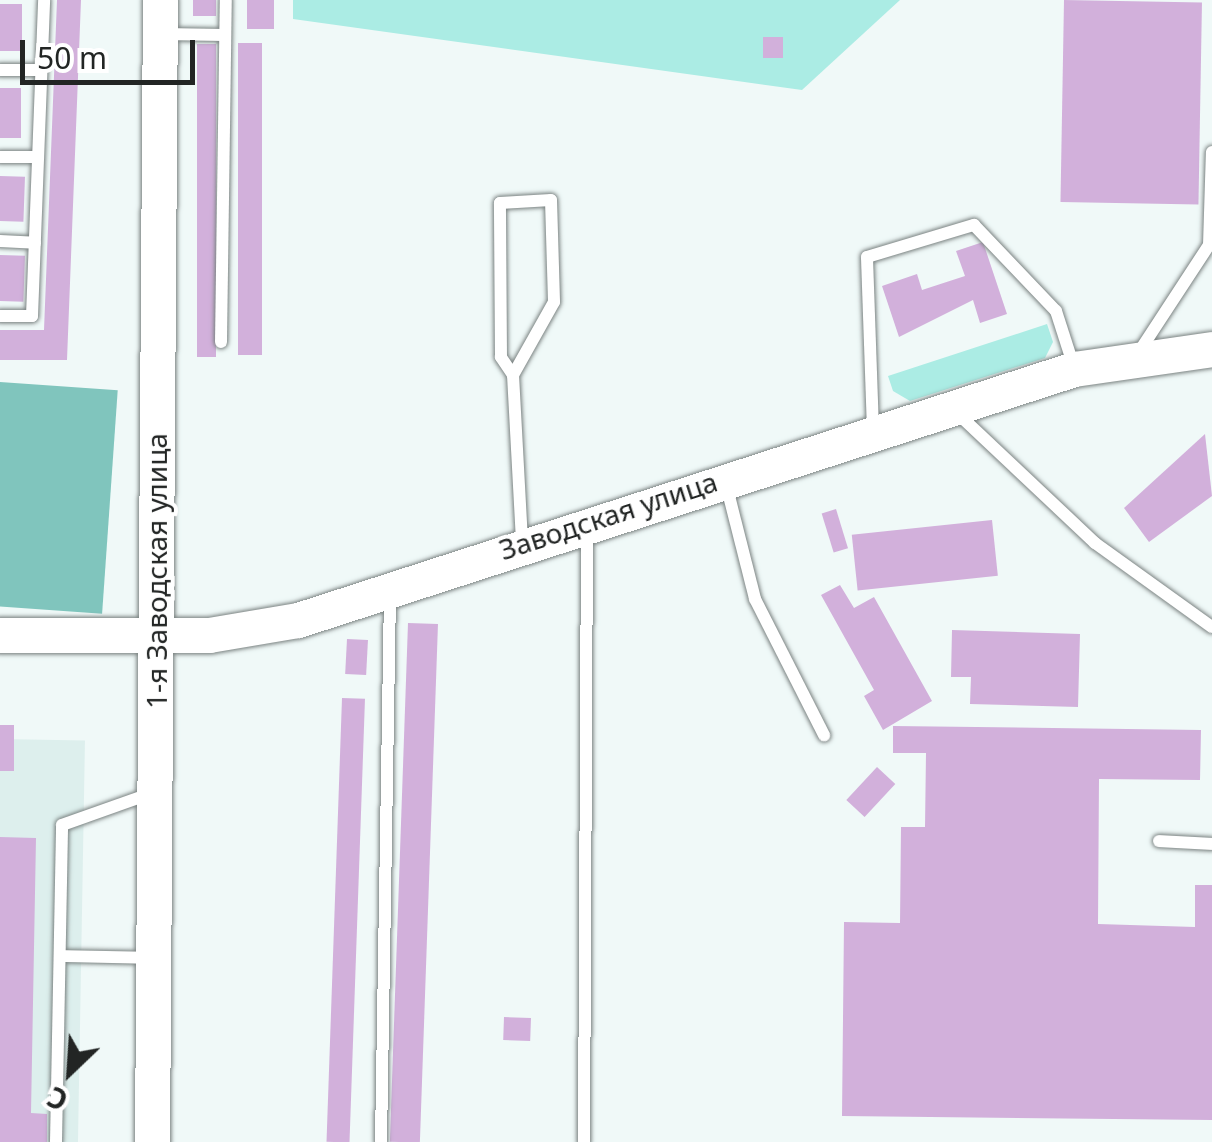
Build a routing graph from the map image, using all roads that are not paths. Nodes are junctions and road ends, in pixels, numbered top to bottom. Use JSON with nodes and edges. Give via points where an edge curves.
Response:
{"nodes":[{"id":1,"x":44,"y":0,"type":"edge"},
{"id":2,"x":226,"y":0,"type":"edge"},
{"id":3,"x":160,"y":17,"type":"edge"},
{"id":4,"x":225,"y":35,"type":"junction"},
{"id":5,"x":0,"y":70,"type":"edge"},
{"id":6,"x":41,"y":70,"type":"junction"},
{"id":7,"x":1212,"y":152,"type":"edge"},
{"id":8,"x":0,"y":157,"type":"edge"},
{"id":9,"x":38,"y":157,"type":"junction"},
{"id":10,"x":0,"y":242,"type":"edge"},
{"id":11,"x":35,"y":243,"type":"junction"},
{"id":12,"x":0,"y":316,"type":"edge"},
{"id":13,"x":221,"y":342,"type":"dead end"},
{"id":14,"x":1212,"y":350,"type":"edge"},
{"id":15,"x":1132,"y":361,"type":"junction"},
{"id":16,"x":1074,"y":369,"type":"junction"},
{"id":17,"x":513,"y":375,"type":"junction"},
{"id":18,"x":950,"y":407,"type":"junction"},
{"id":19,"x":874,"y":430,"type":"junction"},
{"id":20,"x":724,"y":477,"type":"junction"},
{"id":21,"x":587,"y":520,"type":"junction"},
{"id":22,"x":522,"y":541,"type":"junction"},
{"id":23,"x":390,"y":594,"type":"junction"},
{"id":24,"x":1212,"y":627,"type":"edge"},
{"id":25,"x":0,"y":635,"type":"edge"},
{"id":26,"x":157,"y":638,"type":"junction"},
{"id":27,"x":824,"y":735,"type":"dead end"},
{"id":28,"x":156,"y":792,"type":"junction"},
{"id":29,"x":1159,"y":841,"type":"dead end"},
{"id":30,"x":1212,"y":844,"type":"edge"},
{"id":31,"x":60,"y":956,"type":"junction"},
{"id":32,"x":154,"y":958,"type":"junction"},
{"id":33,"x":56,"y":1142,"type":"edge"},
{"id":34,"x":152,"y":1142,"type":"edge"},
{"id":35,"x":381,"y":1142,"type":"edge"},
{"id":36,"x":584,"y":1142,"type":"edge"}],
"edges":[{"from":1,"to":6,"type":"lane"},
{"from":2,"to":4,"type":"lane"},
{"from":3,"to":4,"type":"lane"},
{"from":3,"to":26,"type":"main road","name":"1-я Заводская улица"},
{"from":4,"to":13,"type":"lane"},
{"from":5,"to":6,"type":"lane"},
{"from":6,"to":9,"type":"lane"},
{"from":7,"to":15,"type":"lane","via":[[1209,245]]},
{"from":8,"to":9,"type":"lane"},
{"from":9,"to":11,"type":"lane"},
{"from":10,"to":11,"type":"lane"},
{"from":11,"to":12,"type":"lane","via":[[32,316]]},
{"from":14,"to":15,"type":"main road","name":"Заводская улица"},
{"from":15,"to":16,"type":"main road","name":"Заводская улица"},
{"from":16,"to":18,"type":"main road","name":"Заводская улица"},
{"from":16,"to":19,"type":"lane","via":[[1056,311],[974,225],[867,257]]},
{"from":17,"to":17,"type":"lane","via":[[554,302],[550,200],[500,203],[501,357]]},
{"from":17,"to":22,"type":"lane"},
{"from":18,"to":19,"type":"main road","name":"Заводская улица"},
{"from":18,"to":24,"type":"lane","via":[[1096,543]]},
{"from":19,"to":20,"type":"main road","name":"Заводская улица"},
{"from":20,"to":21,"type":"main road","name":"Заводская улица"},
{"from":20,"to":27,"type":"lane","via":[[755,598]]},
{"from":21,"to":22,"type":"main road","name":"Заводская улица"},
{"from":21,"to":36,"type":"lane"},
{"from":22,"to":23,"type":"main road","name":"Заводская улица"},
{"from":23,"to":26,"type":"main road","name":"Заводская улица","via":[[298,620]]},
{"from":23,"to":35,"type":"lane"},
{"from":25,"to":26,"type":"main road","name":"Заводская улица"},
{"from":26,"to":28,"type":"main road","name":"1-я Заводская улица"},
{"from":28,"to":31,"type":"lane","via":[[62,825]]},
{"from":28,"to":32,"type":"main road","name":"1-я Заводская улица"},
{"from":29,"to":30,"type":"lane"},
{"from":31,"to":32,"type":"lane"},
{"from":31,"to":33,"type":"lane"},
{"from":32,"to":34,"type":"main road","name":"1-я Заводская улица"}]}
